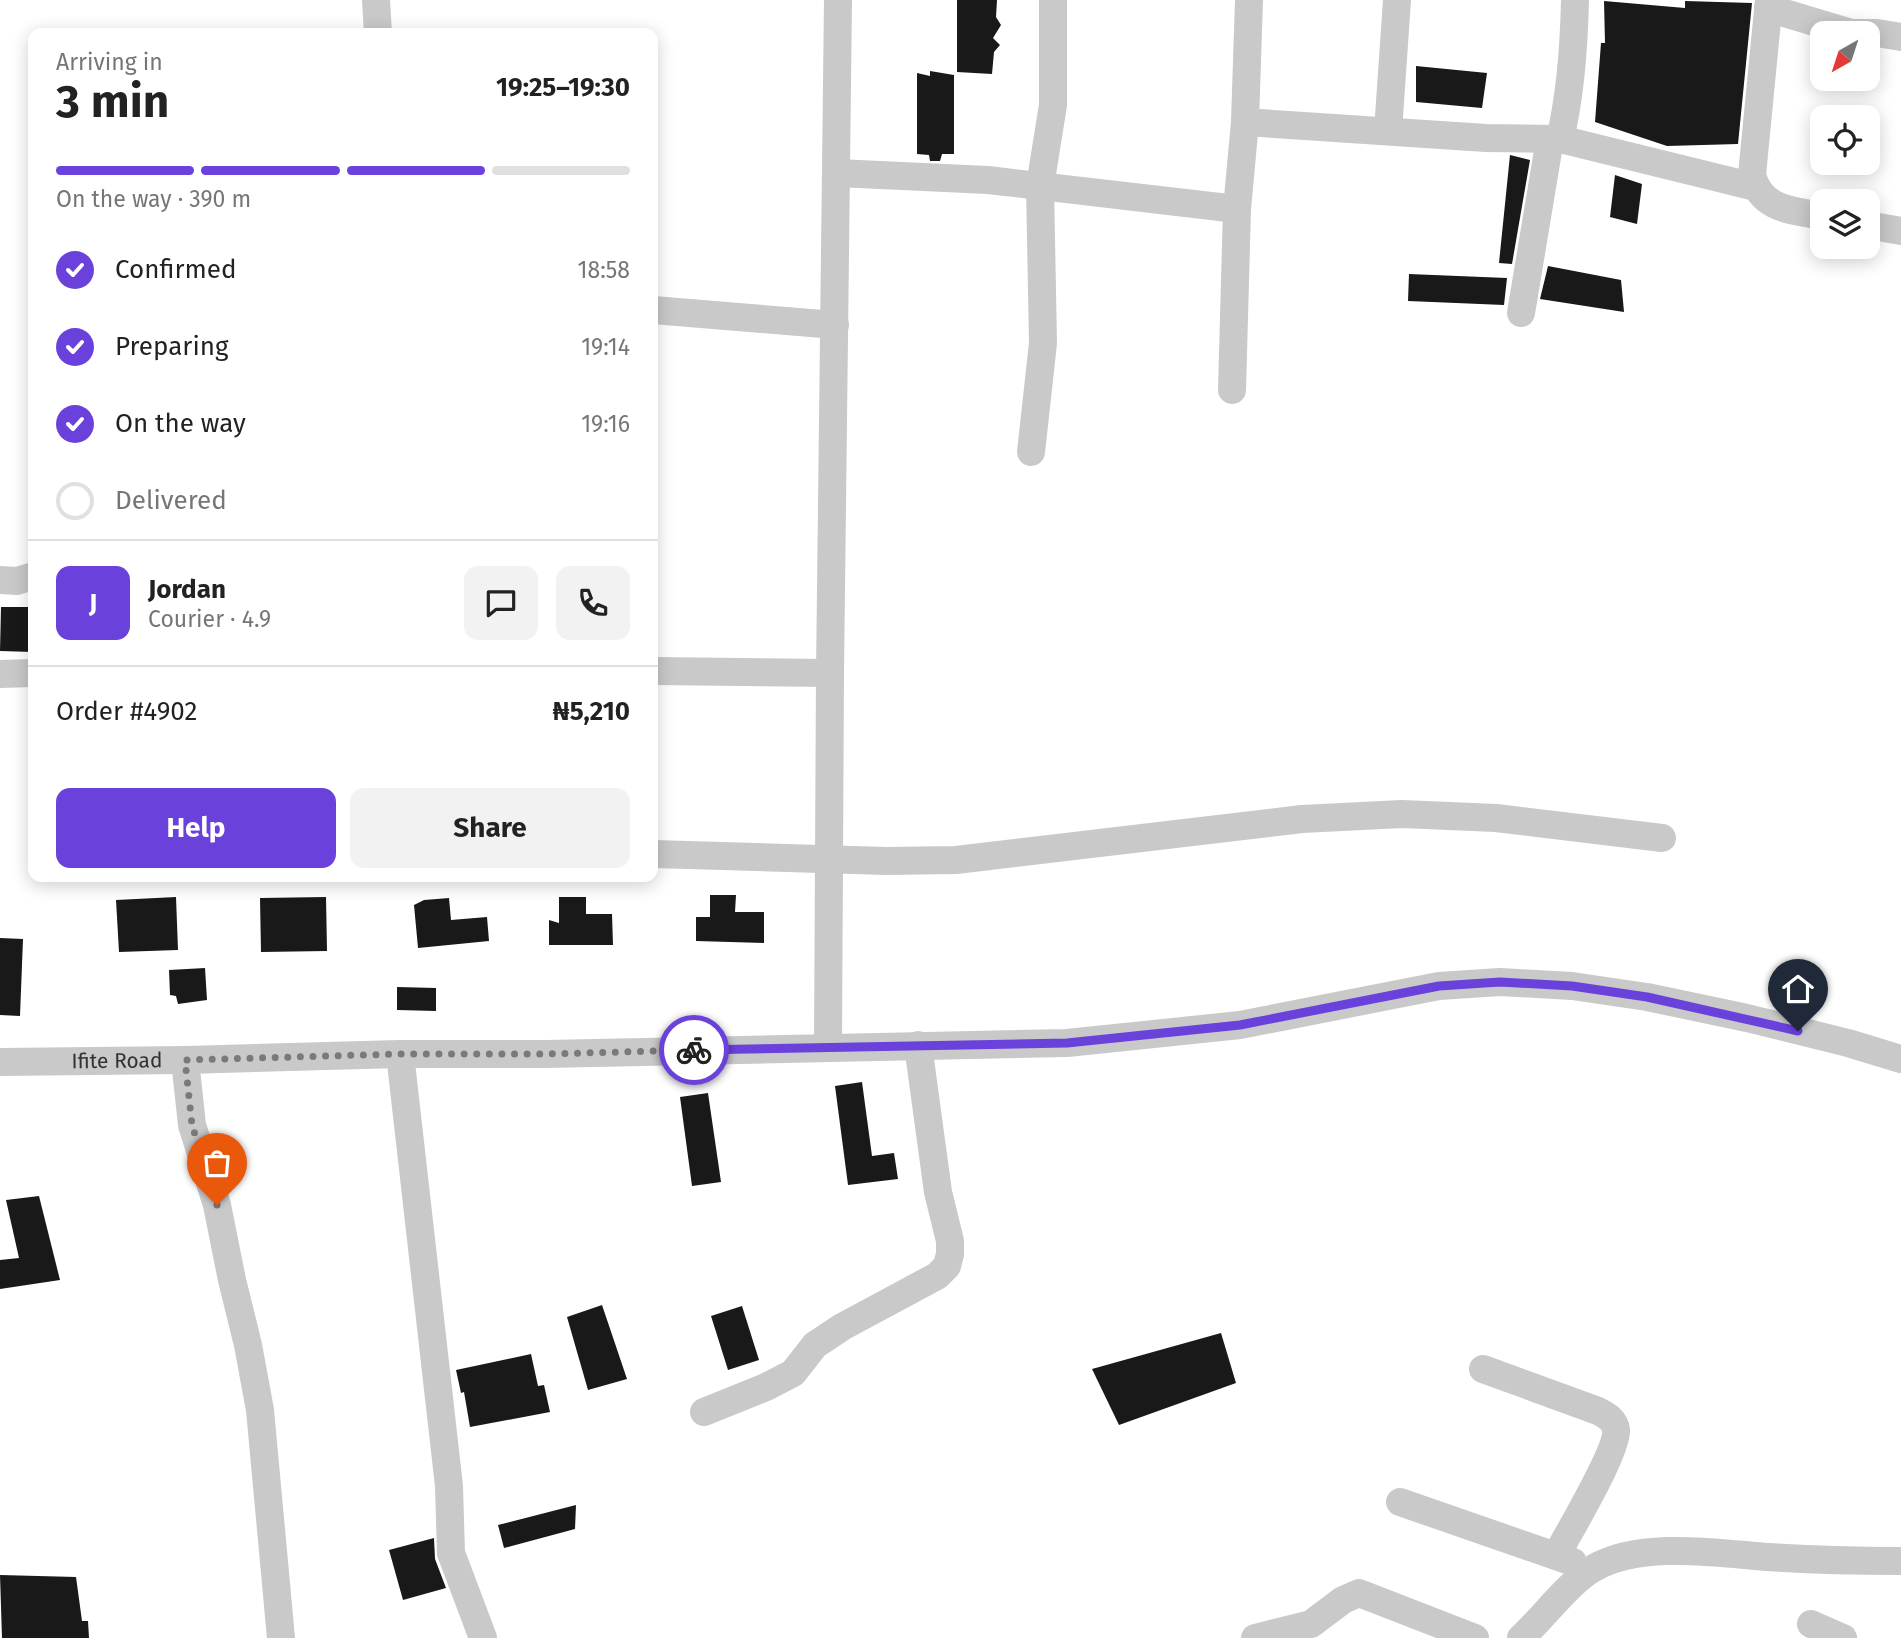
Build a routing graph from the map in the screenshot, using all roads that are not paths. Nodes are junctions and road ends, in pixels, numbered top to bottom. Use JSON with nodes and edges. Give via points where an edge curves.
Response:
{"nodes":[{"id":1,"x":376,"y":0,"type":"edge"},
{"id":2,"x":838,"y":0,"type":"edge"},
{"id":3,"x":1053,"y":0,"type":"edge"},
{"id":4,"x":1249,"y":0,"type":"edge"},
{"id":5,"x":1397,"y":0,"type":"edge"},
{"id":6,"x":1575,"y":0,"type":"edge"},
{"id":7,"x":1769,"y":4,"type":"edge"},
{"id":8,"x":378,"y":28,"type":"edge"},
{"id":9,"x":1901,"y":37,"type":"edge"},
{"id":10,"x":1245,"y":122,"type":"junction"},
{"id":11,"x":1388,"y":131,"type":"junction"},
{"id":12,"x":1555,"y":139,"type":"junction"},
{"id":13,"x":837,"y":173,"type":"junction"},
{"id":14,"x":1040,"y":186,"type":"junction"},
{"id":15,"x":1755,"y":187,"type":"junction"},
{"id":16,"x":1237,"y":209,"type":"junction"},
{"id":17,"x":1810,"y":214,"type":"edge"},
{"id":18,"x":1880,"y":227,"type":"edge"},
{"id":19,"x":1901,"y":231,"type":"edge"},
{"id":20,"x":658,"y":310,"type":"edge"},
{"id":21,"x":1521,"y":313,"type":"dead end"},
{"id":22,"x":835,"y":325,"type":"junction"},
{"id":23,"x":1232,"y":390,"type":"dead end"},
{"id":24,"x":1031,"y":452,"type":"dead end"},
{"id":25,"x":28,"y":578,"type":"edge"},
{"id":26,"x":0,"y":580,"type":"edge"},
{"id":27,"x":658,"y":671,"type":"edge"},
{"id":28,"x":28,"y":673,"type":"edge"},
{"id":29,"x":830,"y":673,"type":"junction"},
{"id":30,"x":0,"y":674,"type":"edge"},
{"id":31,"x":1662,"y":838,"type":"dead end"},
{"id":32,"x":658,"y":854,"type":"edge"},
{"id":33,"x":830,"y":858,"type":"junction"},
{"id":34,"x":918,"y":1045,"type":"junction"},
{"id":35,"x":828,"y":1046,"type":"junction"},
{"id":36,"x":400,"y":1054,"type":"junction"},
{"id":37,"x":1901,"y":1059,"type":"edge"},
{"id":38,"x":185,"y":1060,"type":"junction"},
{"id":39,"x":0,"y":1062,"type":"edge"},
{"id":40,"x":1483,"y":1369,"type":"dead end"},
{"id":41,"x":704,"y":1412,"type":"dead end"},
{"id":42,"x":1400,"y":1502,"type":"dead end"},
{"id":43,"x":1556,"y":1556,"type":"junction"},
{"id":44,"x":1901,"y":1561,"type":"edge"},
{"id":45,"x":1592,"y":1568,"type":"junction"},
{"id":46,"x":1811,"y":1624,"type":"dead end"},
{"id":47,"x":281,"y":1638,"type":"edge"},
{"id":48,"x":483,"y":1638,"type":"edge"},
{"id":49,"x":1255,"y":1638,"type":"edge"},
{"id":50,"x":1475,"y":1638,"type":"edge"},
{"id":51,"x":1521,"y":1638,"type":"edge"},
{"id":52,"x":1843,"y":1638,"type":"edge"}],
"edges":[{"from":1,"to":8,"type":"street"},
{"from":2,"to":13,"type":"street"},
{"from":3,"to":14,"type":"street","via":[[1053,105]]},
{"from":4,"to":10,"type":"street"},
{"from":5,"to":11,"type":"street"},
{"from":6,"to":12,"type":"street","via":[[1568,106]]},
{"from":7,"to":9,"type":"street","via":[[1852,33]]},
{"from":7,"to":15,"type":"street","via":[[1752,175]]},
{"from":10,"to":11,"type":"street"},
{"from":10,"to":16,"type":"street"},
{"from":11,"to":12,"type":"street"},
{"from":12,"to":15,"type":"street"},
{"from":12,"to":21,"type":"street"},
{"from":13,"to":14,"type":"street"},
{"from":13,"to":22,"type":"street"},
{"from":14,"to":16,"type":"street"},
{"from":14,"to":24,"type":"street","via":[[1043,343]]},
{"from":15,"to":17,"type":"street","via":[[1775,207]]},
{"from":16,"to":23,"type":"street"},
{"from":18,"to":19,"type":"street"},
{"from":20,"to":22,"type":"street"},
{"from":22,"to":29,"type":"street"},
{"from":25,"to":26,"type":"street"},
{"from":27,"to":29,"type":"street"},
{"from":28,"to":30,"type":"street"},
{"from":29,"to":33,"type":"street"},
{"from":31,"to":33,"type":"street","via":[[1496,818],[1402,814],[1302,819],[956,860]]},
{"from":32,"to":33,"type":"street"},
{"from":33,"to":35,"type":"street"},
{"from":34,"to":35,"type":"street","name":"Ifite Road"},
{"from":34,"to":37,"type":"street","name":"Ifite Road","via":[[1067,1043],[1240,1025],[1439,986],[1500,982],[1647,997]]},
{"from":34,"to":41,"type":"street","via":[[938,1192],[950,1241],[947,1266],[815,1345],[793,1373]]},
{"from":35,"to":36,"type":"street","name":"Ifite Road"},
{"from":36,"to":38,"type":"street","name":"Ifite Road"},
{"from":36,"to":48,"type":"street","via":[[449,1486],[451,1553]]},
{"from":38,"to":39,"type":"street","name":"Ifite Road"},
{"from":38,"to":47,"type":"street","via":[[192,1125],[217,1205],[261,1410]]},
{"from":40,"to":43,"type":"street","via":[[1598,1411],[1616,1428],[1605,1464]]},
{"from":42,"to":43,"type":"street"},
{"from":43,"to":45,"type":"street"},
{"from":44,"to":45,"type":"street","via":[[1679,1550],[1636,1555]]},
{"from":45,"to":51,"type":"street"},
{"from":46,"to":52,"type":"street"},
{"from":49,"to":50,"type":"street","via":[[1311,1624],[1359,1593]]}]}
